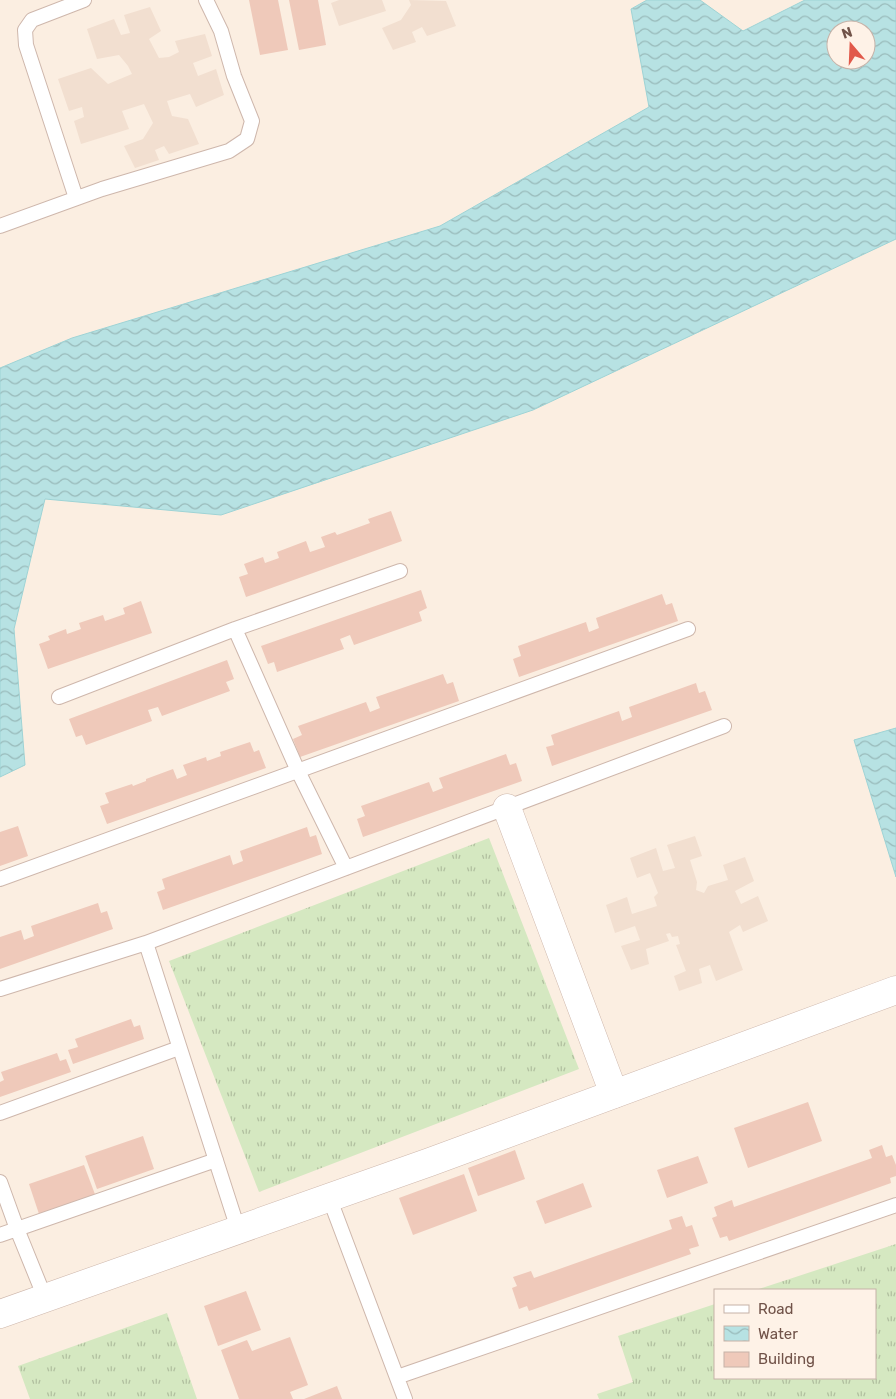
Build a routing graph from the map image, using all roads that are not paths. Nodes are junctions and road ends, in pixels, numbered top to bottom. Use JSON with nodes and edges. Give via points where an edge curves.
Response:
{"nodes":[{"id":1,"x":84,"y":0,"type":"edge"},
{"id":2,"x":206,"y":0,"type":"edge"},
{"id":3,"x":76,"y":198,"type":"junction"},
{"id":4,"x":0,"y":226,"type":"edge"},
{"id":5,"x":400,"y":571,"type":"dead end"},
{"id":6,"x":235,"y":629,"type":"junction"},
{"id":7,"x":688,"y":629,"type":"dead end"},
{"id":8,"x":59,"y":697,"type":"dead end"},
{"id":9,"x":724,"y":726,"type":"dead end"},
{"id":10,"x":298,"y":771,"type":"junction"},
{"id":11,"x":507,"y":808,"type":"junction"},
{"id":12,"x":346,"y":868,"type":"junction"},
{"id":13,"x":0,"y":879,"type":"edge"},
{"id":14,"x":146,"y":944,"type":"junction"},
{"id":15,"x":0,"y":989,"type":"edge"},
{"id":16,"x":896,"y":990,"type":"edge"},
{"id":17,"x":179,"y":1048,"type":"junction"},
{"id":18,"x":614,"y":1094,"type":"junction"},
{"id":19,"x":0,"y":1113,"type":"edge"},
{"id":20,"x":216,"y":1160,"type":"junction"},
{"id":21,"x":0,"y":1182,"type":"edge"},
{"id":22,"x":329,"y":1198,"type":"junction"},
{"id":23,"x":896,"y":1205,"type":"edge"},
{"id":24,"x":16,"y":1229,"type":"junction"},
{"id":25,"x":238,"y":1230,"type":"junction"},
{"id":26,"x":0,"y":1235,"type":"edge"},
{"id":27,"x":44,"y":1298,"type":"junction"},
{"id":28,"x":0,"y":1314,"type":"edge"},
{"id":29,"x":397,"y":1377,"type":"junction"},
{"id":30,"x":405,"y":1399,"type":"edge"}],
"edges":[{"from":1,"to":3,"type":"lane","via":[[32,20],[25,30],[26,45]]},
{"from":2,"to":3,"type":"lane","via":[[221,31],[252,121],[248,139],[230,151]]},
{"from":3,"to":4,"type":"lane"},
{"from":5,"to":6,"type":"lane"},
{"from":6,"to":8,"type":"lane"},
{"from":6,"to":10,"type":"lane"},
{"from":7,"to":10,"type":"lane"},
{"from":9,"to":11,"type":"lane"},
{"from":10,"to":12,"type":"lane"},
{"from":10,"to":13,"type":"lane"},
{"from":11,"to":12,"type":"lane"},
{"from":11,"to":18,"type":"street"},
{"from":12,"to":14,"type":"lane"},
{"from":14,"to":15,"type":"lane"},
{"from":14,"to":17,"type":"lane"},
{"from":16,"to":18,"type":"street"},
{"from":17,"to":19,"type":"lane"},
{"from":17,"to":20,"type":"lane"},
{"from":18,"to":22,"type":"street"},
{"from":20,"to":24,"type":"lane"},
{"from":20,"to":25,"type":"lane"},
{"from":21,"to":24,"type":"lane"},
{"from":22,"to":25,"type":"street"},
{"from":22,"to":29,"type":"lane"},
{"from":23,"to":29,"type":"lane"},
{"from":24,"to":26,"type":"lane"},
{"from":24,"to":27,"type":"lane"},
{"from":25,"to":27,"type":"street"},
{"from":27,"to":28,"type":"street"},
{"from":29,"to":30,"type":"lane"}]}
